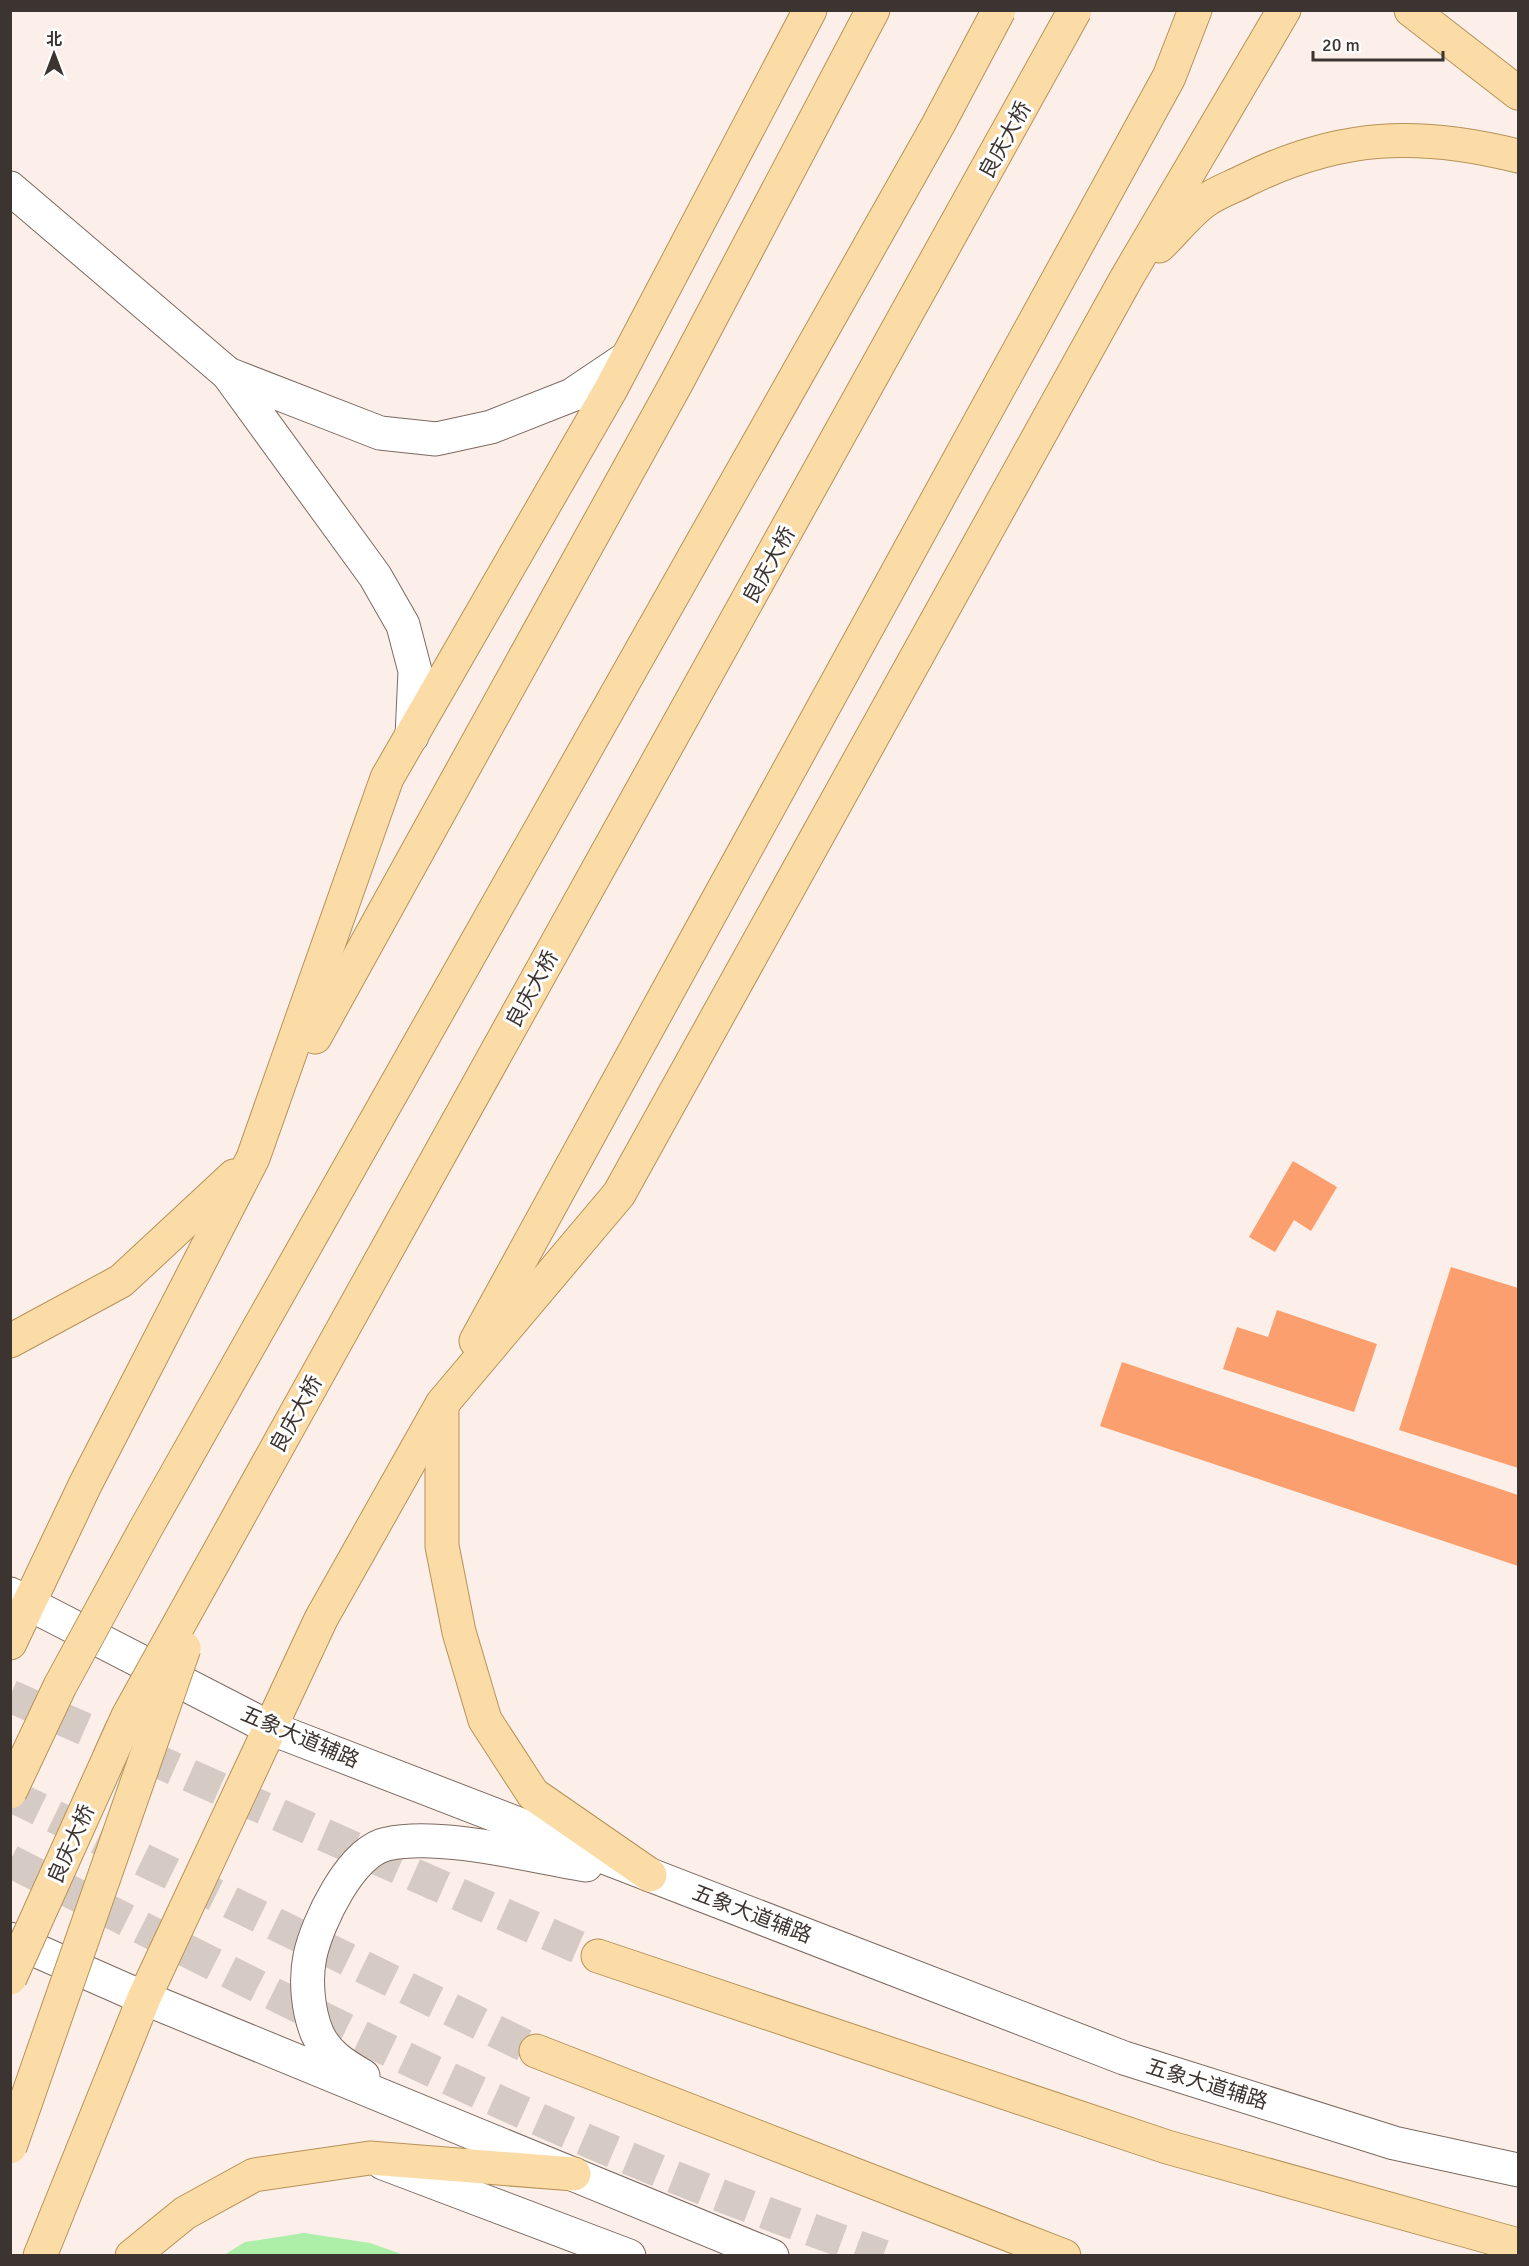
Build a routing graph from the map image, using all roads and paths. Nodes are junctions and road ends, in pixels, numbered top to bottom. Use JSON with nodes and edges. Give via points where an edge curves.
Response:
{"nodes":[{"id":1,"x":810,"y":10,"type":"edge"},
{"id":2,"x":873,"y":10,"type":"edge"},
{"id":3,"x":999,"y":10,"type":"edge"},
{"id":4,"x":1075,"y":10,"type":"edge"},
{"id":5,"x":1195,"y":10,"type":"edge"},
{"id":6,"x":1284,"y":10,"type":"edge"},
{"id":7,"x":1412,"y":10,"type":"edge"},
{"id":8,"x":1518,"y":93,"type":"edge"},
{"id":9,"x":1518,"y":156,"type":"edge"},
{"id":10,"x":10,"y":188,"type":"edge"},
{"id":11,"x":1126,"y":279,"type":"junction"},
{"id":12,"x":627,"y":358,"type":"junction"},
{"id":13,"x":228,"y":374,"type":"junction"},
{"id":14,"x":412,"y":736,"type":"junction"},
{"id":15,"x":253,"y":1158,"type":"junction"},
{"id":16,"x":10,"y":1341,"type":"edge"},
{"id":17,"x":442,"y":1404,"type":"junction"},
{"id":18,"x":214,"y":1562,"type":"junction"},
{"id":19,"x":20,"y":1599,"type":"edge"},
{"id":20,"x":10,"y":1643,"type":"edge"},
{"id":21,"x":270,"y":1728,"type":"junction"},
{"id":22,"x":10,"y":1792,"type":"edge"},
{"id":23,"x":650,"y":1875,"type":"junction"},
{"id":24,"x":10,"y":1939,"type":"edge"},
{"id":25,"x":598,"y":1956,"type":"tunnel mouth"},
{"id":26,"x":10,"y":1978,"type":"edge"},
{"id":27,"x":144,"y":1998,"type":"junction"},
{"id":28,"x":536,"y":2051,"type":"tunnel mouth"},
{"id":29,"x":428,"y":2115,"type":"junction"},
{"id":30,"x":10,"y":2148,"type":"edge"},
{"id":31,"x":370,"y":2158,"type":"junction"},
{"id":32,"x":1518,"y":2170,"type":"edge"},
{"id":33,"x":574,"y":2174,"type":"junction"},
{"id":34,"x":1518,"y":2245,"type":"edge"},
{"id":35,"x":40,"y":2256,"type":"edge"},
{"id":36,"x":132,"y":2256,"type":"edge"},
{"id":37,"x":629,"y":2256,"type":"edge"},
{"id":38,"x":772,"y":2256,"type":"edge"},
{"id":39,"x":1064,"y":2256,"type":"edge"}],
"edges":[{"from":1,"to":12,"type":"main road"},
{"from":2,"to":15,"type":"main road","via":[[677,382],[338,990]]},
{"from":3,"to":22,"type":"main road","bridge":true,"via":[[146,1528],[60,1686]]},
{"from":4,"to":18,"type":"main road","name":"良庆大桥","bridge":true},
{"from":5,"to":17,"type":"main road","via":[[1169,77]]},
{"from":6,"to":11,"type":"main road"},
{"from":7,"to":8,"type":"main road"},
{"from":9,"to":11,"type":"main road","via":[[1470,144],[1414,140],[1346,144],[1285,163],[1205,201]]},
{"from":10,"to":13,"type":"street"},
{"from":11,"to":17,"type":"main road","via":[[619,1194]]},
{"from":12,"to":13,"type":"street","via":[[572,395],[491,427],[436,439],[380,433]]},
{"from":12,"to":14,"type":"main road"},
{"from":13,"to":14,"type":"street","via":[[375,576],[403,625],[415,671]]},
{"from":14,"to":15,"type":"main road","via":[[387,778]]},
{"from":15,"to":16,"type":"main road","via":[[121,1281]]},
{"from":15,"to":19,"type":"main road","via":[[85,1485]]},
{"from":17,"to":21,"type":"main road","via":[[321,1619]]},
{"from":17,"to":23,"type":"main road","via":[[442,1546],[459,1632],[485,1720],[533,1794]]},
{"from":18,"to":26,"type":"main road","name":"良庆大桥","bridge":true,"via":[[128,1716]]},
{"from":18,"to":30,"type":"main road","bridge":true},
{"from":19,"to":20,"type":"main road"},
{"from":19,"to":21,"type":"street","name":"五象大道辅路"},
{"from":21,"to":23,"type":"street","name":"五象大道辅路"},
{"from":21,"to":27,"type":"main road"},
{"from":23,"to":29,"type":"street","via":[[428,1839],[384,1844],[352,1866],[325,1914],[310,1956],[307,1990],[317,2033],[337,2061]]},
{"from":23,"to":32,"type":"street","name":"五象大道辅路","via":[[1124,2058],[1394,2143]]},
{"from":24,"to":27,"type":"street"},
{"from":25,"to":34,"type":"main road","via":[[1167,2147]]},
{"from":27,"to":29,"type":"street"},
{"from":27,"to":35,"type":"main road"},
{"from":28,"to":39,"type":"main road"},
{"from":29,"to":33,"type":"street"},
{"from":31,"to":33,"type":"main road"},
{"from":31,"to":36,"type":"main road","via":[[254,2175],[185,2212]]},
{"from":31,"to":37,"type":"street"},
{"from":33,"to":38,"type":"street"}]}
